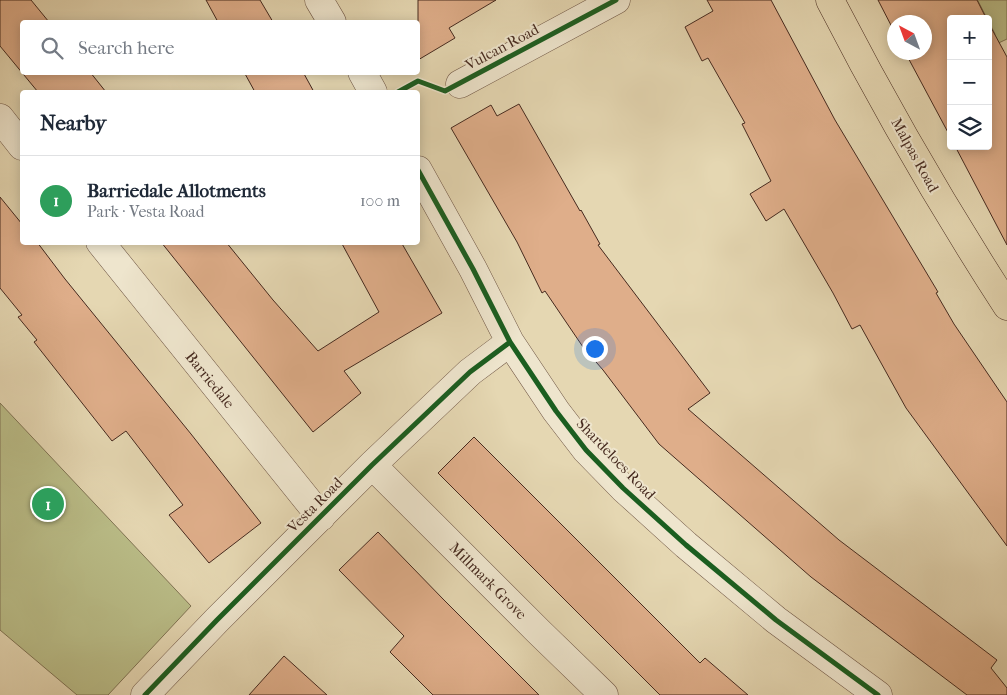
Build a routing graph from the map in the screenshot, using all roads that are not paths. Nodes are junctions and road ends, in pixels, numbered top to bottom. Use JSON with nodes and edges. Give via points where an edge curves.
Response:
{"nodes":[{"id":1,"x":319,"y":0,"type":"edge"},
{"id":2,"x":616,"y":0,"type":"edge"},
{"id":3,"x":830,"y":0,"type":"edge"},
{"id":4,"x":331,"y":20,"type":"edge"},
{"id":5,"x":364,"y":75,"type":"edge"},
{"id":6,"x":460,"y":84,"type":"dead end"},
{"id":7,"x":373,"y":90,"type":"edge"},
{"id":8,"x":0,"y":118,"type":"edge"},
{"id":9,"x":20,"y":143,"type":"edge"},
{"id":10,"x":420,"y":174,"type":"edge"},
{"id":11,"x":102,"y":245,"type":"edge"},
{"id":12,"x":1007,"y":306,"type":"edge"},
{"id":13,"x":510,"y":342,"type":"junction"},
{"id":14,"x":372,"y":465,"type":"junction"},
{"id":15,"x":321,"y":517,"type":"junction"},
{"id":16,"x":146,"y":694,"type":"edge"},
{"id":17,"x":604,"y":695,"type":"edge"},
{"id":18,"x":878,"y":695,"type":"edge"}],
"edges":[{"from":1,"to":4,"type":"street"},
{"from":2,"to":6,"type":"street","name":"Vulcan Road"},
{"from":3,"to":12,"type":"main road","name":"Malpas Road","via":[[956,226]]},
{"from":5,"to":7,"type":"street"},
{"from":8,"to":9,"type":"street"},
{"from":10,"to":13,"type":"street","name":"Shardeloes Road"},
{"from":11,"to":15,"type":"street","name":"Barriedale"},
{"from":13,"to":14,"type":"street","name":"Vesta Road","via":[[470,372]]},
{"from":13,"to":18,"type":"street","name":"Shardeloes Road","via":[[586,450],[623,488],[776,620]]},
{"from":14,"to":15,"type":"street","name":"Vesta Road"},
{"from":14,"to":17,"type":"street","name":"Millmark Grove"},
{"from":15,"to":16,"type":"street","name":"Vesta Road"}]}
